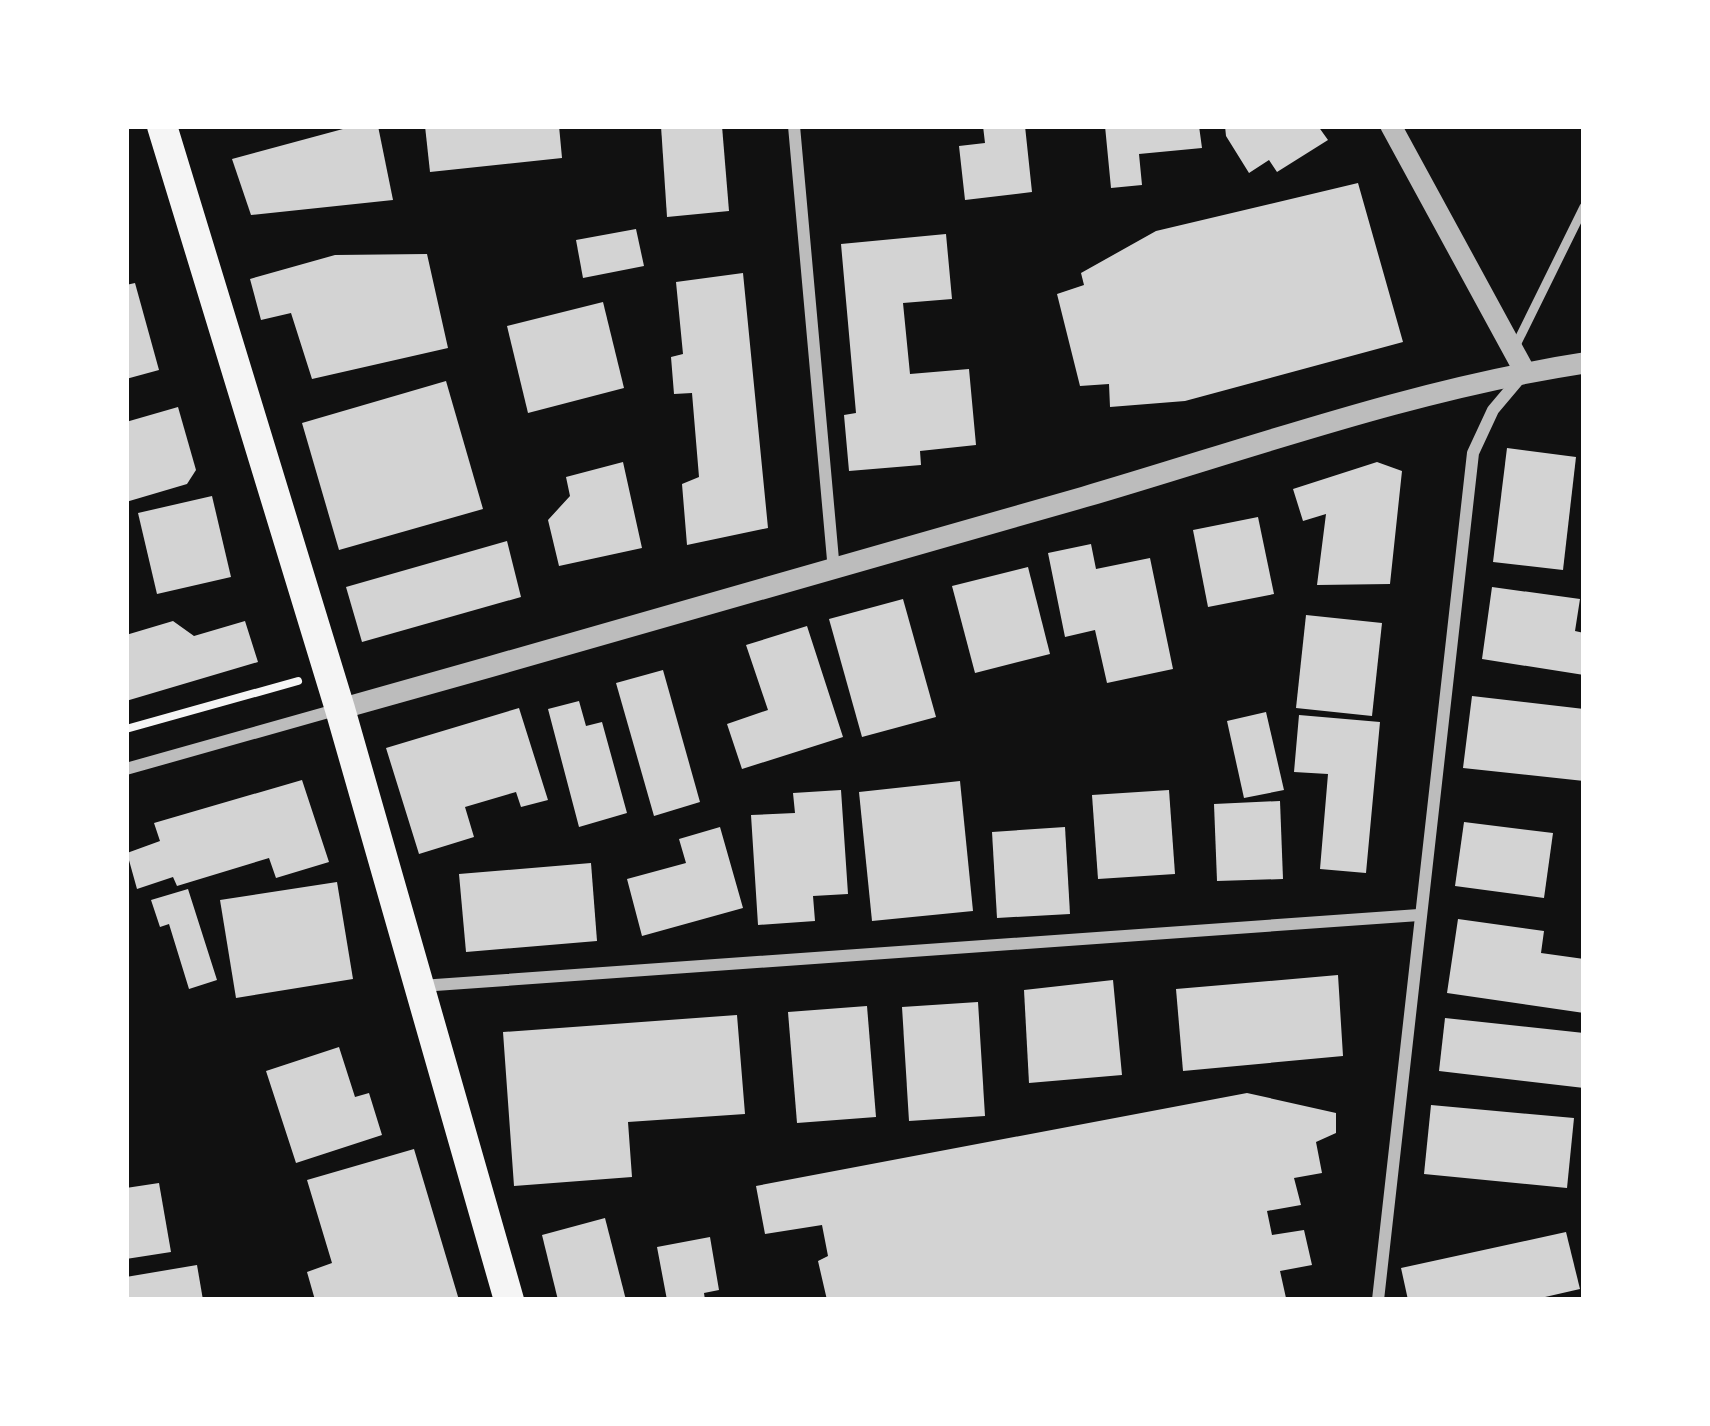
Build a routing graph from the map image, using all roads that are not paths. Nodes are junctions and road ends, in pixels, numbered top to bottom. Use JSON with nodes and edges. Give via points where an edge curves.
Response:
{"nodes":[{"id":1,"x":162,"y":126,"type":"edge"},
{"id":2,"x":794,"y":126,"type":"edge"},
{"id":3,"x":1391,"y":126,"type":"edge"},
{"id":4,"x":1584,"y":207,"type":"edge"},
{"id":5,"x":1513,"y":352,"type":"junction"},
{"id":6,"x":1584,"y":364,"type":"edge"},
{"id":7,"x":1525,"y":372,"type":"junction"},
{"id":8,"x":834,"y":571,"type":"junction"},
{"id":9,"x":340,"y":709,"type":"junction"},
{"id":10,"x":126,"y":769,"type":"edge"},
{"id":11,"x":1419,"y":915,"type":"junction"},
{"id":12,"x":419,"y":986,"type":"junction"},
{"id":13,"x":509,"y":1300,"type":"edge"},
{"id":14,"x":1378,"y":1300,"type":"edge"}],
"edges":[{"from":1,"to":9,"type":"main road"},
{"from":2,"to":8,"type":"street"},
{"from":3,"to":5,"type":"street"},
{"from":4,"to":5,"type":"lane"},
{"from":5,"to":7,"type":"street"},
{"from":6,"to":7,"type":"street"},
{"from":7,"to":8,"type":"street"},
{"from":7,"to":11,"type":"street","via":[[1493,410],[1473,453]]},
{"from":8,"to":9,"type":"street"},
{"from":9,"to":10,"type":"street"},
{"from":9,"to":12,"type":"main road"},
{"from":11,"to":12,"type":"street"},
{"from":11,"to":14,"type":"street"},
{"from":12,"to":13,"type":"main road"}]}
